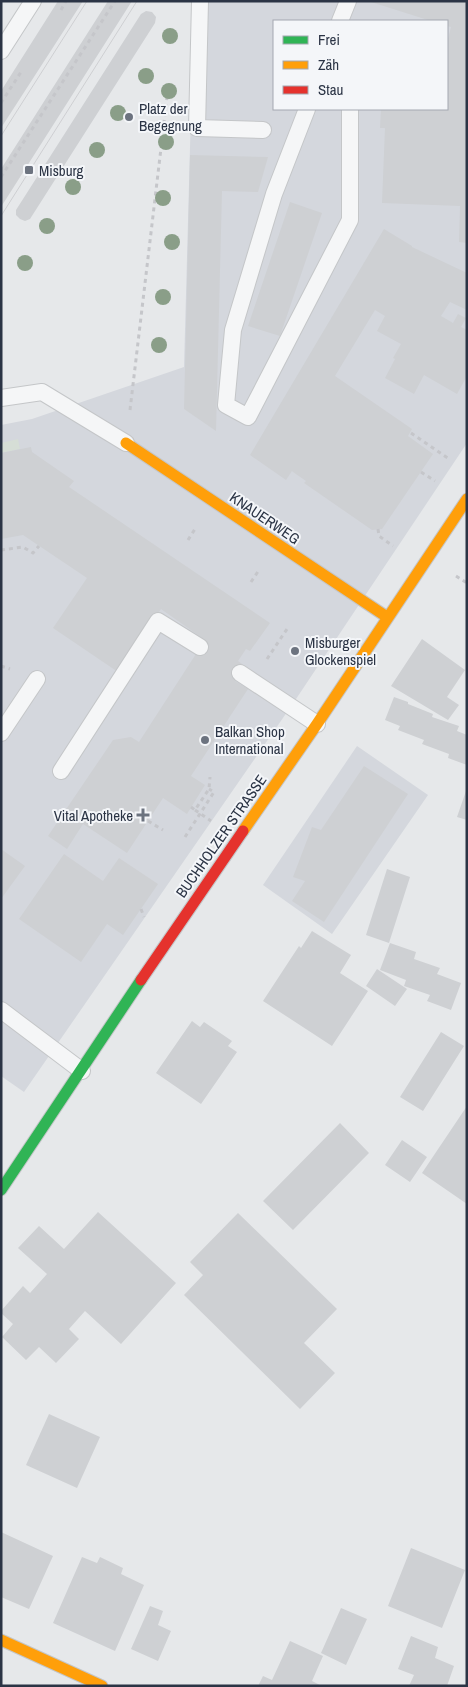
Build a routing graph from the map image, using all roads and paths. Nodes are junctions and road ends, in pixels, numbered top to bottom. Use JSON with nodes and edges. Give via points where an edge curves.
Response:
{"nodes":[{"id":1,"x":33,"y":1,"type":"edge"},
{"id":2,"x":115,"y":1,"type":"edge"},
{"id":3,"x":200,"y":1,"type":"edge"},
{"id":4,"x":349,"y":1,"type":"edge"},
{"id":5,"x":340,"y":20,"type":"edge"},
{"id":6,"x":350,"y":20,"type":"edge"},
{"id":7,"x":1,"y":51,"type":"edge"},
{"id":8,"x":169,"y":80,"type":"dead end"},
{"id":9,"x":306,"y":110,"type":"edge"},
{"id":10,"x":350,"y":110,"type":"edge"},
{"id":11,"x":262,"y":130,"type":"dead end"},
{"id":12,"x":1,"y":177,"type":"edge"},
{"id":13,"x":1,"y":398,"type":"edge"},
{"id":14,"x":411,"y":433,"type":"dead end"},
{"id":15,"x":126,"y":443,"type":"junction"},
{"id":16,"x":449,"y":460,"type":"dead end"},
{"id":17,"x":421,"y":472,"type":"dead end"},
{"id":18,"x":435,"y":481,"type":"dead end"},
{"id":19,"x":467,"y":499,"type":"edge"},
{"id":20,"x":461,"y":519,"type":"edge"},
{"id":21,"x":378,"y":529,"type":"dead end"},
{"id":22,"x":39,"y":546,"type":"dead end"},
{"id":23,"x":393,"y":546,"type":"dead end"},
{"id":24,"x":1,"y":550,"type":"edge"},
{"id":25,"x":450,"y":572,"type":"dead end"},
{"id":26,"x":467,"y":583,"type":"edge"},
{"id":27,"x":387,"y":617,"type":"junction"},
{"id":28,"x":287,"y":629,"type":"dead end"},
{"id":29,"x":200,"y":648,"type":"dead end"},
{"id":30,"x":265,"y":662,"type":"dead end"},
{"id":31,"x":240,"y":674,"type":"dead end"},
{"id":32,"x":37,"y":679,"type":"dead end"},
{"id":33,"x":317,"y":724,"type":"junction"},
{"id":34,"x":222,"y":728,"type":"dead end"},
{"id":35,"x":1,"y":733,"type":"edge"},
{"id":36,"x":236,"y":737,"type":"dead end"},
{"id":37,"x":61,"y":771,"type":"dead end"},
{"id":38,"x":210,"y":776,"type":"dead end"},
{"id":39,"x":209,"y":789,"type":"junction"},
{"id":40,"x":200,"y":814,"type":"junction"},
{"id":41,"x":148,"y":821,"type":"dead end"},
{"id":42,"x":213,"y":822,"type":"dead end"},
{"id":43,"x":163,"y":830,"type":"dead end"},
{"id":44,"x":185,"y":836,"type":"dead end"},
{"id":45,"x":1,"y":1010,"type":"edge"},
{"id":46,"x":82,"y":1071,"type":"junction"},
{"id":47,"x":1,"y":1190,"type":"edge"},
{"id":48,"x":1,"y":1640,"type":"edge"},
{"id":49,"x":102,"y":1686,"type":"edge"}],
"edges":[{"from":1,"to":7,"type":"lane"},
{"from":2,"to":12,"type":"path"},
{"from":3,"to":11,"type":"lane","via":[[196,128]]},
{"from":4,"to":5,"type":"lane"},
{"from":4,"to":6,"type":"lane"},
{"from":8,"to":15,"type":"path"},
{"from":9,"to":10,"type":"lane","via":[[274,194],[233,330],[226,405],[248,417],[350,220]]},
{"from":13,"to":15,"type":"lane","via":[[42,392]]},
{"from":14,"to":16,"type":"path"},
{"from":15,"to":27,"type":"main road","name":"KNAUERWEG"},
{"from":17,"to":18,"type":"path"},
{"from":19,"to":20,"type":"main road","name":"BUCHHOLZER STRASSE"},
{"from":20,"to":27,"type":"main road","name":"BUCHHOLZER STRASSE"},
{"from":21,"to":23,"type":"path","via":[[379,536]]},
{"from":22,"to":24,"type":"path","via":[[33,553],[23,547]]},
{"from":25,"to":26,"type":"path"},
{"from":27,"to":33,"type":"main road","name":"BUCHHOLZER STRASSE"},
{"from":28,"to":30,"type":"path"},
{"from":29,"to":37,"type":"lane","via":[[158,621]]},
{"from":31,"to":33,"type":"lane"},
{"from":32,"to":35,"type":"lane"},
{"from":33,"to":46,"type":"main road","name":"BUCHHOLZER STRASSE"},
{"from":34,"to":36,"type":"path"},
{"from":38,"to":39,"type":"path"},
{"from":39,"to":40,"type":"path","via":[[214,792]]},
{"from":39,"to":40,"type":"path","via":[[193,809]]},
{"from":40,"to":42,"type":"path"},
{"from":40,"to":44,"type":"path"},
{"from":41,"to":43,"type":"path"},
{"from":45,"to":46,"type":"lane"},
{"from":46,"to":47,"type":"main road","name":"BUCHHOLZER STRASSE"},
{"from":48,"to":49,"type":"main road"}]}
